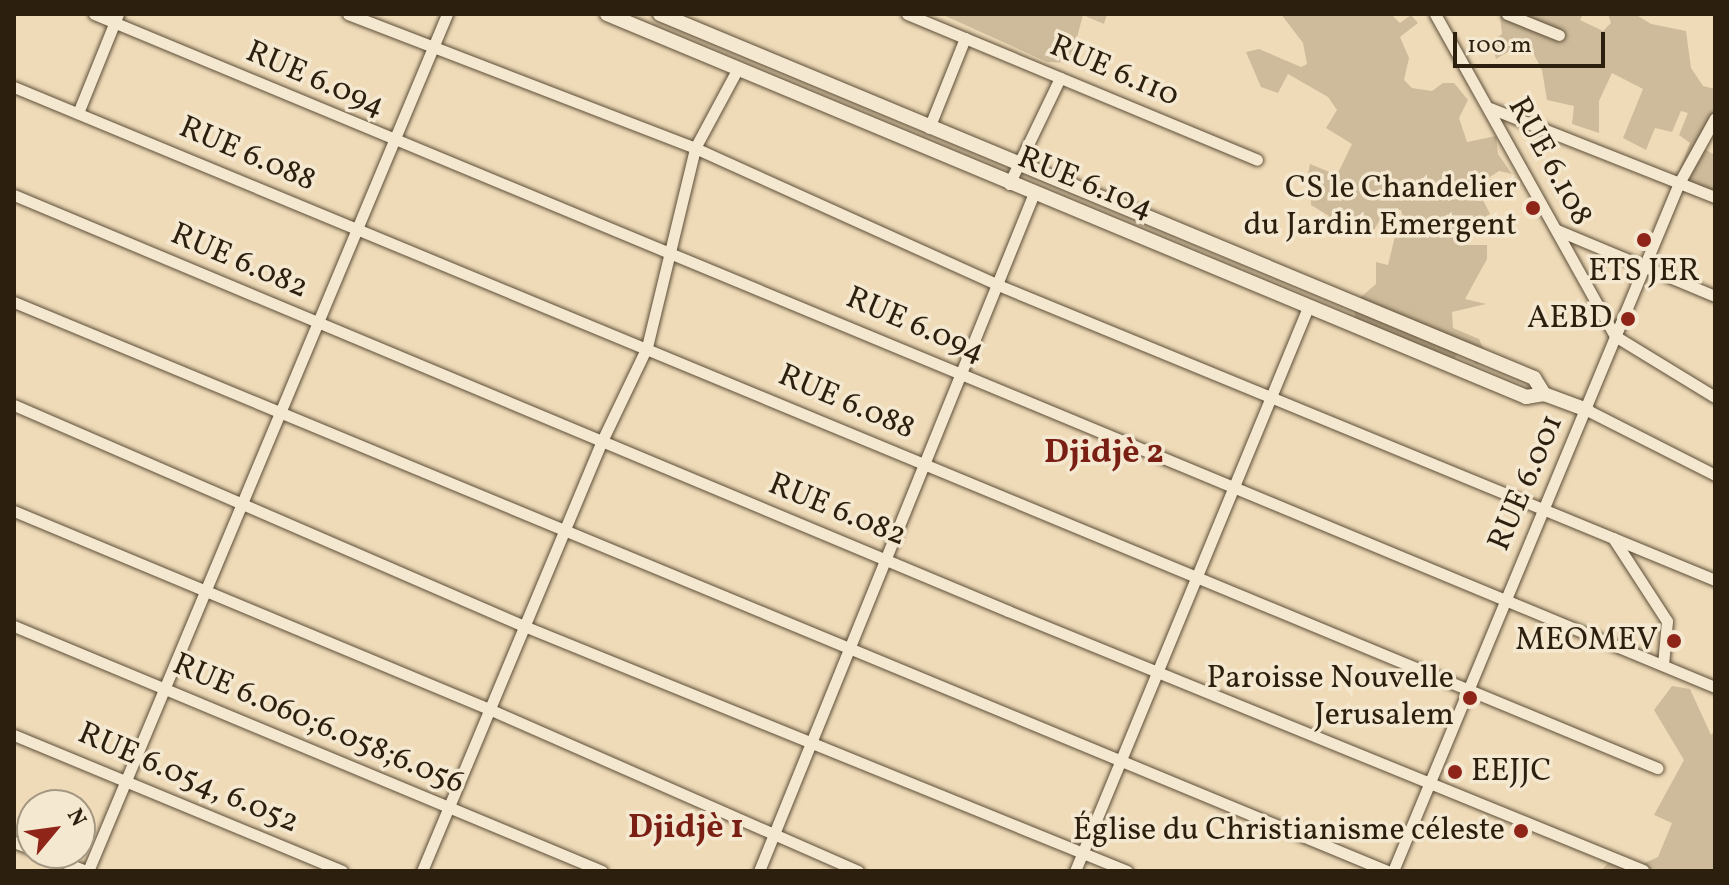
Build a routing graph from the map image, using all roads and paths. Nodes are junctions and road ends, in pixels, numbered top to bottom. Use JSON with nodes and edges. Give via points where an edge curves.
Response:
{"nodes":[{"id":1,"x":94,"y":14,"type":"edge"},
{"id":2,"x":348,"y":14,"type":"edge"},
{"id":3,"x":447,"y":14,"type":"edge"},
{"id":4,"x":607,"y":14,"type":"edge"},
{"id":5,"x":660,"y":14,"type":"edge"},
{"id":6,"x":907,"y":14,"type":"edge"},
{"id":7,"x":1507,"y":14,"type":"edge"},
{"id":8,"x":1438,"y":15,"type":"edge"},
{"id":9,"x":116,"y":18,"type":"edge"},
{"id":10,"x":1559,"y":35,"type":"dead end"},
{"id":11,"x":965,"y":38,"type":"junction"},
{"id":12,"x":432,"y":49,"type":"junction"},
{"id":13,"x":737,"y":70,"type":"junction"},
{"id":14,"x":1060,"y":78,"type":"junction"},
{"id":15,"x":14,"y":87,"type":"edge"},
{"id":16,"x":1489,"y":108,"type":"junction"},
{"id":17,"x":78,"y":113,"type":"junction"},
{"id":18,"x":1715,"y":118,"type":"edge"},
{"id":19,"x":929,"y":128,"type":"junction"},
{"id":20,"x":393,"y":142,"type":"junction"},
{"id":21,"x":695,"y":148,"type":"junction"},
{"id":22,"x":1257,"y":160,"type":"dead end"},
{"id":23,"x":1018,"y":161,"type":"junction"},
{"id":24,"x":1679,"y":183,"type":"junction"},
{"id":25,"x":1009,"y":184,"type":"junction"},
{"id":26,"x":1034,"y":193,"type":"junction"},
{"id":27,"x":14,"y":195,"type":"edge"},
{"id":28,"x":1715,"y":197,"type":"edge"},
{"id":29,"x":357,"y":229,"type":"junction"},
{"id":30,"x":1557,"y":230,"type":"junction"},
{"id":31,"x":668,"y":250,"type":"junction"},
{"id":32,"x":1644,"y":267,"type":"junction"},
{"id":33,"x":998,"y":285,"type":"junction"},
{"id":34,"x":1715,"y":296,"type":"edge"},
{"id":35,"x":14,"y":302,"type":"edge"},
{"id":36,"x":1309,"y":305,"type":"junction"},
{"id":37,"x":318,"y":323,"type":"junction"},
{"id":38,"x":1615,"y":336,"type":"junction"},
{"id":39,"x":647,"y":347,"type":"junction"},
{"id":40,"x":961,"y":374,"type":"junction"},
{"id":41,"x":1544,"y":394,"type":"junction"},
{"id":42,"x":1715,"y":397,"type":"edge"},
{"id":43,"x":1271,"y":398,"type":"junction"},
{"id":44,"x":14,"y":405,"type":"edge"},
{"id":45,"x":1587,"y":410,"type":"junction"},
{"id":46,"x":280,"y":413,"type":"junction"},
{"id":47,"x":601,"y":443,"type":"junction"},
{"id":48,"x":924,"y":464,"type":"junction"},
{"id":49,"x":1715,"y":475,"type":"edge"},
{"id":50,"x":1234,"y":489,"type":"junction"},
{"id":51,"x":242,"y":504,"type":"junction"},
{"id":52,"x":14,"y":511,"type":"edge"},
{"id":53,"x":1542,"y":513,"type":"junction"},
{"id":54,"x":564,"y":531,"type":"junction"},
{"id":55,"x":1613,"y":538,"type":"junction"},
{"id":56,"x":886,"y":558,"type":"junction"},
{"id":57,"x":1197,"y":577,"type":"junction"},
{"id":58,"x":1715,"y":580,"type":"edge"},
{"id":59,"x":206,"y":590,"type":"junction"},
{"id":60,"x":1506,"y":599,"type":"junction"},
{"id":61,"x":14,"y":626,"type":"edge"},
{"id":62,"x":524,"y":626,"type":"junction"},
{"id":63,"x":850,"y":648,"type":"junction"},
{"id":64,"x":1663,"y":665,"type":"junction"},
{"id":65,"x":1158,"y":672,"type":"junction"},
{"id":66,"x":1715,"y":687,"type":"edge"},
{"id":67,"x":164,"y":689,"type":"junction"},
{"id":68,"x":1468,"y":690,"type":"junction"},
{"id":69,"x":489,"y":709,"type":"junction"},
{"id":70,"x":14,"y":735,"type":"edge"},
{"id":71,"x":812,"y":741,"type":"junction"},
{"id":72,"x":1120,"y":762,"type":"junction"},
{"id":73,"x":1657,"y":768,"type":"dead end"},
{"id":74,"x":125,"y":781,"type":"junction"},
{"id":75,"x":1430,"y":782,"type":"junction"},
{"id":76,"x":448,"y":807,"type":"junction"},
{"id":77,"x":773,"y":837,"type":"junction"},
{"id":78,"x":1083,"y":853,"type":"junction"},
{"id":79,"x":1643,"y":870,"type":"edge"},
{"id":80,"x":87,"y":871,"type":"edge"},
{"id":81,"x":342,"y":871,"type":"edge"},
{"id":82,"x":422,"y":871,"type":"edge"},
{"id":83,"x":602,"y":871,"type":"edge"},
{"id":84,"x":759,"y":871,"type":"edge"},
{"id":85,"x":858,"y":871,"type":"edge"},
{"id":86,"x":1075,"y":871,"type":"edge"},
{"id":87,"x":1127,"y":871,"type":"edge"},
{"id":88,"x":1390,"y":871,"type":"edge"}],
"edges":[{"from":1,"to":9,"type":"street","name":"RUE 6.094"},
{"from":2,"to":12,"type":"street"},
{"from":3,"to":12,"type":"street"},
{"from":4,"to":13,"type":"street","name":"RUE 6.104"},
{"from":5,"to":19,"type":"street","name":"RUE 6.104"},
{"from":6,"to":11,"type":"street","name":"RUE 6.110"},
{"from":7,"to":10,"type":"street"},
{"from":8,"to":16,"type":"street","name":"RUE 6.108"},
{"from":9,"to":17,"type":"street"},
{"from":9,"to":20,"type":"street","name":"RUE 6.094"},
{"from":11,"to":14,"type":"street","name":"RUE 6.110"},
{"from":11,"to":19,"type":"street"},
{"from":12,"to":20,"type":"street"},
{"from":12,"to":21,"type":"street"},
{"from":13,"to":21,"type":"street"},
{"from":13,"to":25,"type":"street","name":"RUE 6.104"},
{"from":14,"to":22,"type":"street","name":"RUE 6.110"},
{"from":14,"to":23,"type":"street"},
{"from":15,"to":17,"type":"street","name":"RUE 6.088"},
{"from":16,"to":24,"type":"street"},
{"from":16,"to":30,"type":"street","name":"RUE 6.108"},
{"from":17,"to":29,"type":"street","name":"RUE 6.088"},
{"from":18,"to":24,"type":"street","name":"RUE 6.001"},
{"from":19,"to":23,"type":"street","name":"RUE 6.104"},
{"from":20,"to":29,"type":"street"},
{"from":20,"to":31,"type":"street","name":"RUE 6.094"},
{"from":21,"to":31,"type":"street"},
{"from":21,"to":33,"type":"street"},
{"from":23,"to":25,"type":"street"},
{"from":23,"to":41,"type":"street","name":"RUE 6.104","via":[[1534,378]]},
{"from":24,"to":28,"type":"street"},
{"from":24,"to":32,"type":"street","name":"RUE 6.001"},
{"from":25,"to":26,"type":"street","name":"RUE 6.104"},
{"from":26,"to":33,"type":"street"},
{"from":26,"to":36,"type":"street","name":"RUE 6.104"},
{"from":27,"to":37,"type":"street","name":"RUE 6.082"},
{"from":29,"to":37,"type":"street"},
{"from":29,"to":39,"type":"street","name":"RUE 6.088"},
{"from":30,"to":32,"type":"street"},
{"from":30,"to":38,"type":"street","name":"RUE 6.108"},
{"from":31,"to":39,"type":"street"},
{"from":31,"to":40,"type":"street","name":"RUE 6.094"},
{"from":32,"to":34,"type":"street"},
{"from":32,"to":38,"type":"street","name":"RUE 6.001"},
{"from":33,"to":40,"type":"street"},
{"from":33,"to":43,"type":"street"},
{"from":35,"to":46,"type":"street"},
{"from":36,"to":41,"type":"street","name":"RUE 6.104","via":[[1526,397]]},
{"from":36,"to":43,"type":"street"},
{"from":37,"to":46,"type":"street"},
{"from":37,"to":47,"type":"street","name":"RUE 6.082"},
{"from":38,"to":42,"type":"street"},
{"from":38,"to":45,"type":"street","name":"RUE 6.001"},
{"from":39,"to":47,"type":"street"},
{"from":39,"to":48,"type":"street","name":"RUE 6.088"},
{"from":40,"to":48,"type":"street"},
{"from":40,"to":50,"type":"street","name":"RUE 6.094"},
{"from":41,"to":45,"type":"street","name":"RUE 6.104"},
{"from":43,"to":50,"type":"street"},
{"from":43,"to":53,"type":"street"},
{"from":44,"to":51,"type":"street"},
{"from":45,"to":49,"type":"street"},
{"from":45,"to":53,"type":"street","name":"RUE 6.001"},
{"from":46,"to":51,"type":"street"},
{"from":46,"to":54,"type":"street"},
{"from":47,"to":54,"type":"street"},
{"from":47,"to":56,"type":"street","name":"RUE 6.082"},
{"from":48,"to":56,"type":"street"},
{"from":48,"to":57,"type":"street","name":"RUE 6.088"},
{"from":50,"to":57,"type":"street"},
{"from":50,"to":60,"type":"street","name":"RUE 6.094"},
{"from":51,"to":59,"type":"street"},
{"from":51,"to":62,"type":"street"},
{"from":52,"to":59,"type":"street"},
{"from":53,"to":55,"type":"street"},
{"from":53,"to":60,"type":"street","name":"RUE 6.001"},
{"from":54,"to":62,"type":"street"},
{"from":54,"to":63,"type":"street"},
{"from":55,"to":58,"type":"street"},
{"from":55,"to":64,"type":"street","via":[[1667,621]]},
{"from":56,"to":63,"type":"street"},
{"from":56,"to":65,"type":"street","name":"RUE 6.082"},
{"from":57,"to":65,"type":"street"},
{"from":57,"to":68,"type":"street","name":"RUE 6.088"},
{"from":59,"to":67,"type":"street"},
{"from":59,"to":69,"type":"street"},
{"from":60,"to":64,"type":"street","name":"RUE 6.094"},
{"from":60,"to":68,"type":"street","name":"RUE 6.001"},
{"from":61,"to":67,"type":"street","name":"RUE 6.060;6.058;6.056"},
{"from":62,"to":69,"type":"street"},
{"from":62,"to":71,"type":"street"},
{"from":63,"to":71,"type":"street"},
{"from":63,"to":72,"type":"street"},
{"from":64,"to":66,"type":"street","name":"RUE 6.094"},
{"from":65,"to":72,"type":"street"},
{"from":65,"to":75,"type":"street","name":"RUE 6.082"},
{"from":67,"to":74,"type":"street"},
{"from":67,"to":76,"type":"street","name":"RUE 6.060;6.058;6.056"},
{"from":68,"to":73,"type":"street","name":"RUE 6.088"},
{"from":68,"to":75,"type":"street","name":"RUE 6.001"},
{"from":69,"to":76,"type":"street"},
{"from":69,"to":77,"type":"street"},
{"from":70,"to":74,"type":"street","name":"RUE 6.054, 6.052"},
{"from":71,"to":77,"type":"street"},
{"from":71,"to":78,"type":"street"},
{"from":72,"to":78,"type":"street"},
{"from":72,"to":88,"type":"street"},
{"from":74,"to":80,"type":"street"},
{"from":74,"to":81,"type":"street","name":"RUE 6.054, 6.052"},
{"from":75,"to":79,"type":"street","name":"RUE 6.082"},
{"from":75,"to":88,"type":"street","name":"RUE 6.001"},
{"from":76,"to":82,"type":"street"},
{"from":76,"to":83,"type":"street","name":"RUE 6.060;6.058;6.056"},
{"from":77,"to":84,"type":"street"},
{"from":77,"to":85,"type":"street"},
{"from":78,"to":86,"type":"street"},
{"from":78,"to":87,"type":"street"}]}
